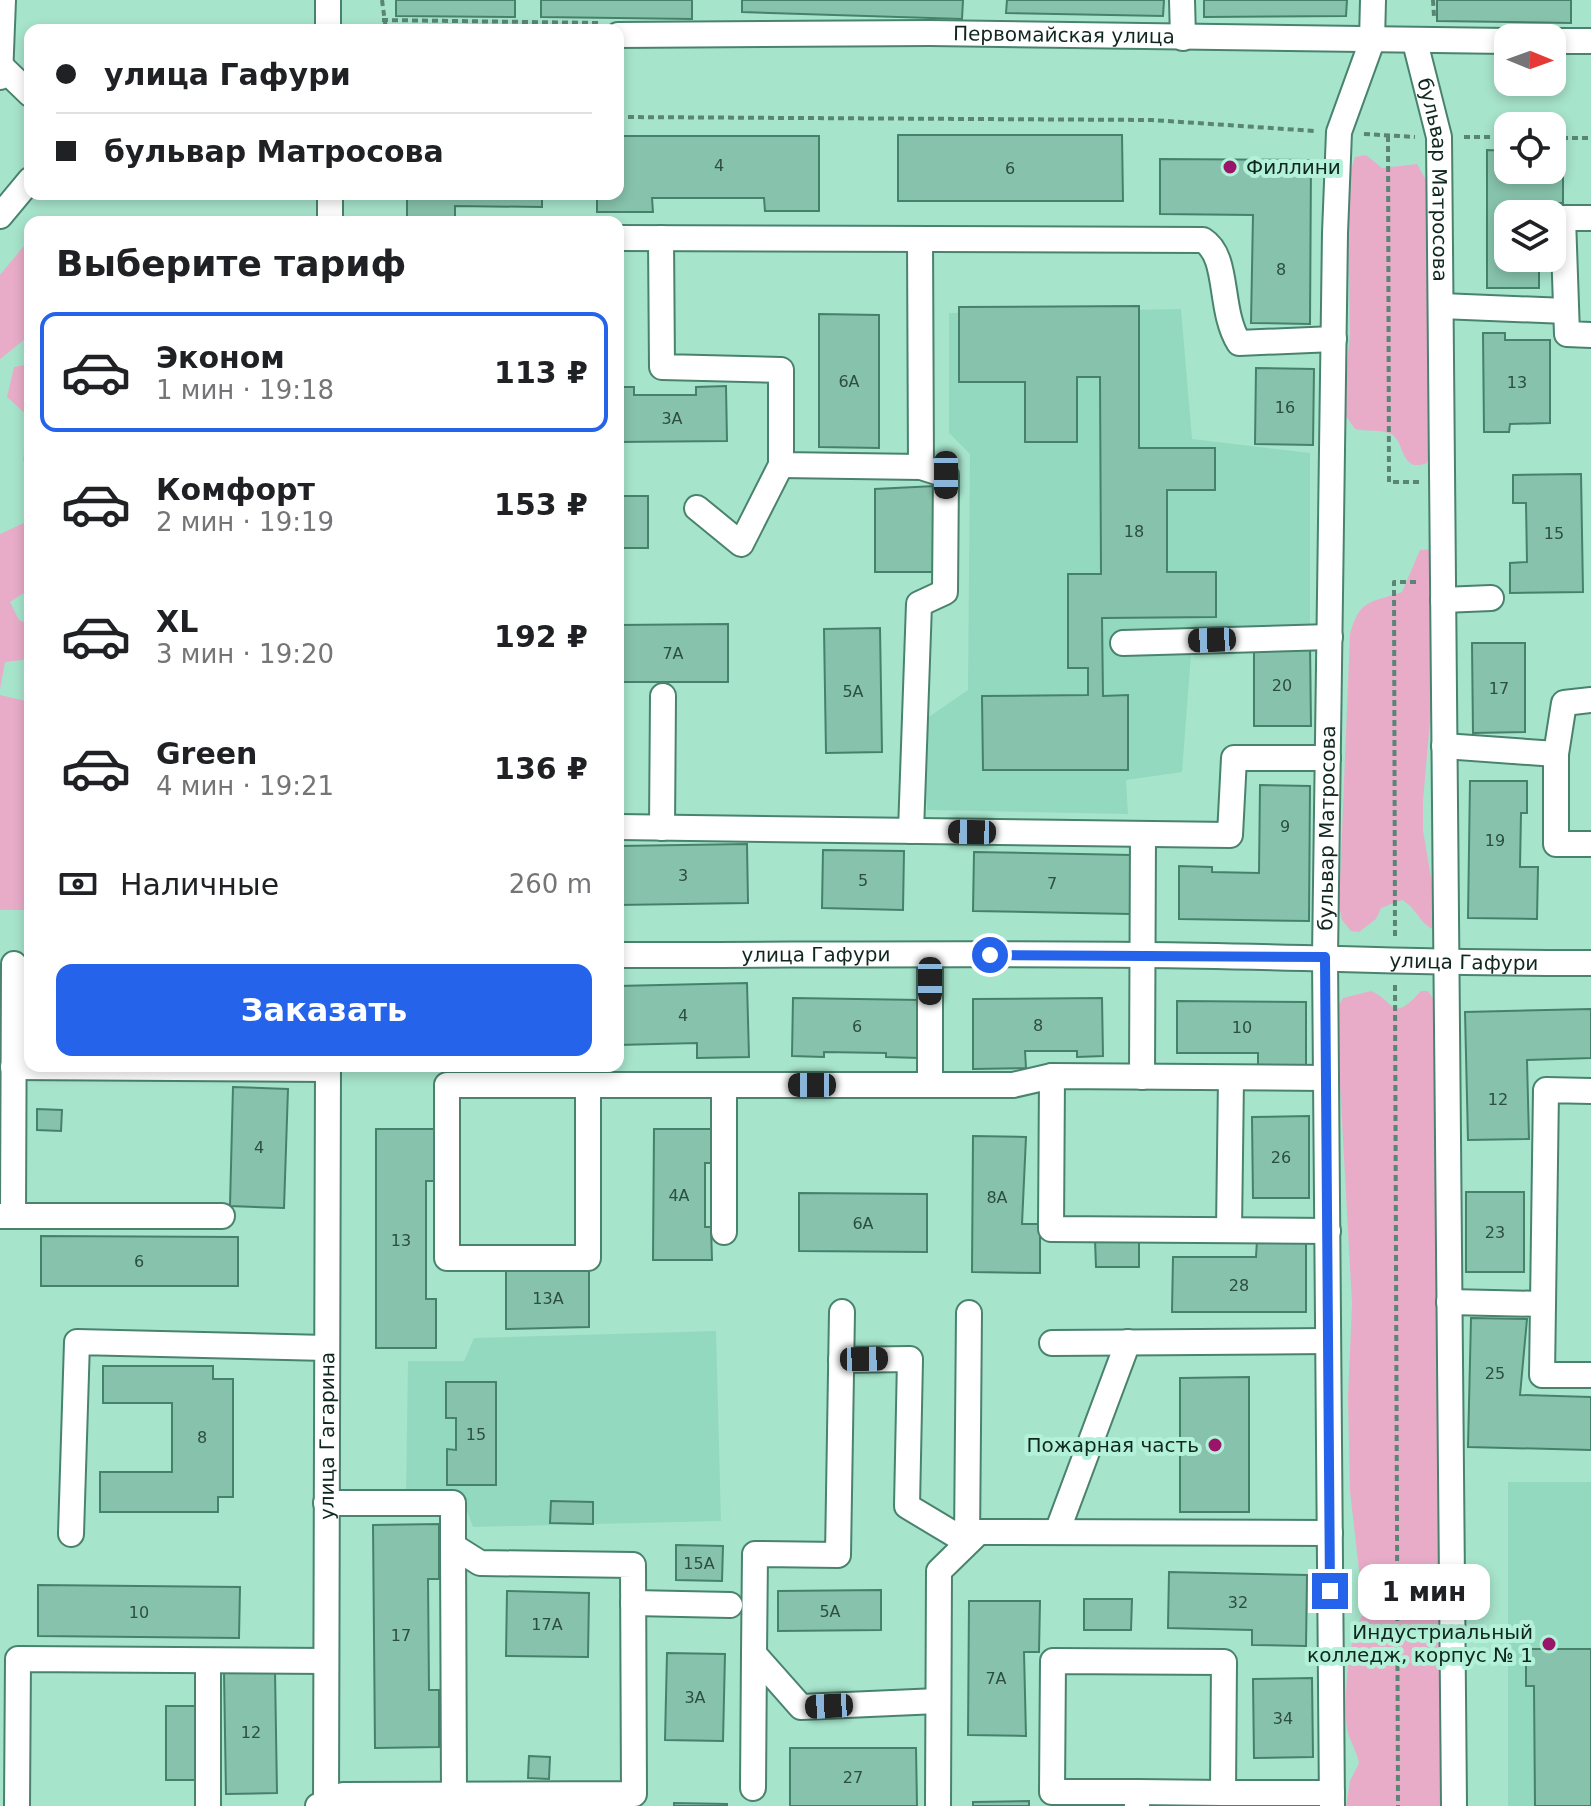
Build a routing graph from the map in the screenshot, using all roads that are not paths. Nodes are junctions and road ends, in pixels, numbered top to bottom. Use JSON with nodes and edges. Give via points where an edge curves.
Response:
{"nodes":[{"id":1,"x":3,"y":0,"type":"edge"},
{"id":2,"x":328,"y":0,"type":"edge"},
{"id":3,"x":1182,"y":0,"type":"edge"},
{"id":4,"x":1373,"y":0,"type":"edge"},
{"id":5,"x":333,"y":24,"type":"edge"},
{"id":6,"x":624,"y":35,"type":"edge"},
{"id":7,"x":1183,"y":38,"type":"junction"},
{"id":8,"x":1372,"y":41,"type":"junction"},
{"id":9,"x":1494,"y":41,"type":"edge"},
{"id":10,"x":1566,"y":41,"type":"edge"},
{"id":11,"x":1591,"y":41,"type":"edge"},
{"id":12,"x":1415,"y":42,"type":"junction"},
{"id":13,"x":2,"y":72,"type":"edge"},
{"id":14,"x":24,"y":89,"type":"edge"},
{"id":15,"x":24,"y":187,"type":"edge"},
{"id":16,"x":0,"y":216,"type":"edge"},
{"id":17,"x":1591,"y":218,"type":"edge"},
{"id":18,"x":624,"y":238,"type":"edge"},
{"id":19,"x":661,"y":238,"type":"junction"},
{"id":20,"x":920,"y":239,"type":"junction"},
{"id":21,"x":1441,"y":306,"type":"junction"},
{"id":22,"x":1566,"y":311,"type":"junction"},
{"id":23,"x":1591,"y":335,"type":"edge"},
{"id":24,"x":1334,"y":339,"type":"junction"},
{"id":25,"x":781,"y":465,"type":"junction"},
{"id":26,"x":921,"y":467,"type":"junction"},
{"id":27,"x":697,"y":508,"type":"dead end"},
{"id":28,"x":1491,"y":598,"type":"dead end"},
{"id":29,"x":1443,"y":600,"type":"junction"},
{"id":30,"x":1330,"y":637,"type":"junction"},
{"id":31,"x":1123,"y":643,"type":"dead end"},
{"id":32,"x":663,"y":696,"type":"dead end"},
{"id":33,"x":1591,"y":700,"type":"edge"},
{"id":34,"x":1444,"y":746,"type":"junction"},
{"id":35,"x":1556,"y":754,"type":"junction"},
{"id":36,"x":1328,"y":758,"type":"junction"},
{"id":37,"x":624,"y":827,"type":"edge"},
{"id":38,"x":662,"y":828,"type":"junction"},
{"id":39,"x":911,"y":831,"type":"junction"},
{"id":40,"x":1143,"y":834,"type":"junction"},
{"id":41,"x":1591,"y":844,"type":"edge"},
{"id":42,"x":624,"y":955,"type":"edge"},
{"id":43,"x":930,"y":955,"type":"junction"},
{"id":44,"x":1142,"y":955,"type":"junction"},
{"id":45,"x":1325,"y":957,"type":"junction"},
{"id":46,"x":1591,"y":963,"type":"edge"},
{"id":47,"x":15,"y":964,"type":"edge"},
{"id":48,"x":1446,"y":964,"type":"junction"},
{"id":49,"x":13,"y":1067,"type":"junction"},
{"id":50,"x":24,"y":1067,"type":"edge"},
{"id":51,"x":328,"y":1072,"type":"edge"},
{"id":52,"x":545,"y":1076,"type":"edge"},
{"id":53,"x":1052,"y":1076,"type":"junction"},
{"id":54,"x":1142,"y":1077,"type":"junction"},
{"id":55,"x":1231,"y":1078,"type":"junction"},
{"id":56,"x":1326,"y":1078,"type":"junction"},
{"id":57,"x":588,"y":1085,"type":"junction"},
{"id":58,"x":724,"y":1085,"type":"junction"},
{"id":59,"x":930,"y":1085,"type":"junction"},
{"id":60,"x":1591,"y":1091,"type":"edge"},
{"id":61,"x":7,"y":1216,"type":"edge"},
{"id":62,"x":222,"y":1216,"type":"dead end"},
{"id":63,"x":1229,"y":1230,"type":"junction"},
{"id":64,"x":1328,"y":1231,"type":"junction"},
{"id":65,"x":724,"y":1232,"type":"dead end"},
{"id":66,"x":1449,"y":1302,"type":"junction"},
{"id":67,"x":1543,"y":1304,"type":"junction"},
{"id":68,"x":842,"y":1312,"type":"dead end"},
{"id":69,"x":969,"y":1313,"type":"dead end"},
{"id":70,"x":1328,"y":1341,"type":"junction"},
{"id":71,"x":1128,"y":1342,"type":"junction"},
{"id":72,"x":1052,"y":1343,"type":"dead end"},
{"id":73,"x":327,"y":1348,"type":"junction"},
{"id":74,"x":841,"y":1360,"type":"junction"},
{"id":75,"x":1591,"y":1375,"type":"edge"},
{"id":76,"x":326,"y":1503,"type":"junction"},
{"id":77,"x":1057,"y":1532,"type":"junction"},
{"id":78,"x":1330,"y":1533,"type":"junction"},
{"id":79,"x":71,"y":1534,"type":"dead end"},
{"id":80,"x":967,"y":1542,"type":"junction"},
{"id":81,"x":453,"y":1546,"type":"junction"},
{"id":82,"x":633,"y":1603,"type":"junction"},
{"id":83,"x":730,"y":1605,"type":"dead end"},
{"id":84,"x":754,"y":1654,"type":"junction"},
{"id":85,"x":208,"y":1661,"type":"junction"},
{"id":86,"x":326,"y":1661,"type":"junction"},
{"id":87,"x":938,"y":1701,"type":"junction"},
{"id":88,"x":753,"y":1788,"type":"dead end"},
{"id":89,"x":1223,"y":1793,"type":"junction"},
{"id":90,"x":454,"y":1795,"type":"junction"},
{"id":91,"x":1138,"y":1799,"type":"edge"},
{"id":92,"x":1332,"y":1799,"type":"edge"},
{"id":93,"x":17,"y":1806,"type":"edge"},
{"id":94,"x":208,"y":1806,"type":"edge"},
{"id":95,"x":318,"y":1806,"type":"edge"},
{"id":96,"x":326,"y":1806,"type":"edge"},
{"id":97,"x":938,"y":1806,"type":"edge"},
{"id":98,"x":1454,"y":1806,"type":"edge"}],
"edges":[{"from":1,"to":13,"type":"street"},
{"from":2,"to":5,"type":"street"},
{"from":3,"to":7,"type":"street"},
{"from":4,"to":8,"type":"street","name":"бульвар Матросова"},
{"from":6,"to":7,"type":"street","name":"Первомайская улица"},
{"from":7,"to":8,"type":"street","name":"Первомайская улица"},
{"from":8,"to":12,"type":"street","name":"Первомайская улица"},
{"from":8,"to":24,"type":"street","name":"бульвар Матросова","via":[[1339,132]]},
{"from":9,"to":12,"type":"street","name":"Первомайская улица"},
{"from":10,"to":11,"type":"street"},
{"from":12,"to":21,"type":"street","name":"бульвар Матросова","via":[[1439,137]]},
{"from":13,"to":14,"type":"street"},
{"from":15,"to":16,"type":"street"},
{"from":17,"to":22,"type":"street","via":[[1563,218]]},
{"from":18,"to":19,"type":"street"},
{"from":19,"to":20,"type":"street"},
{"from":19,"to":25,"type":"street","via":[[662,367],[781,370]]},
{"from":20,"to":24,"type":"street","via":[[1203,240],[1220,260],[1222,299],[1239,343]]},
{"from":20,"to":26,"type":"street"},
{"from":21,"to":22,"type":"street"},
{"from":21,"to":29,"type":"street","name":"бульвар Матросова"},
{"from":22,"to":23,"type":"street","via":[[1567,334]]},
{"from":24,"to":30,"type":"street","name":"бульвар Матросова"},
{"from":25,"to":26,"type":"street"},
{"from":25,"to":27,"type":"street","via":[[741,544]]},
{"from":26,"to":39,"type":"street","via":[[946,475],[945,592],[919,604]]},
{"from":28,"to":29,"type":"street"},
{"from":29,"to":34,"type":"street","name":"бульвар Матросова"},
{"from":30,"to":31,"type":"street"},
{"from":30,"to":36,"type":"street","name":"бульвар Матросова"},
{"from":32,"to":38,"type":"street"},
{"from":33,"to":35,"type":"street","via":[[1564,703]]},
{"from":34,"to":35,"type":"street"},
{"from":34,"to":48,"type":"street","name":"бульвар Матросова"},
{"from":35,"to":41,"type":"street","via":[[1556,844]]},
{"from":36,"to":40,"type":"street","via":[[1234,758],[1230,835]]},
{"from":36,"to":45,"type":"street","name":"бульвар Матросова"},
{"from":37,"to":38,"type":"street"},
{"from":38,"to":39,"type":"street"},
{"from":39,"to":40,"type":"street"},
{"from":40,"to":44,"type":"street"},
{"from":42,"to":43,"type":"street","name":"улица Гафури"},
{"from":43,"to":44,"type":"street","name":"улица Гафури"},
{"from":43,"to":59,"type":"street"},
{"from":44,"to":45,"type":"street","name":"улица Гафури"},
{"from":44,"to":54,"type":"street"},
{"from":45,"to":48,"type":"street","name":"улица Гафури"},
{"from":45,"to":56,"type":"street","name":"бульвар Матросова"},
{"from":46,"to":48,"type":"street","name":"улица Гафури"},
{"from":47,"to":49,"type":"street"},
{"from":48,"to":66,"type":"street","name":"бульвар Матросова"},
{"from":49,"to":50,"type":"street"},
{"from":49,"to":61,"type":"street"},
{"from":51,"to":73,"type":"street","name":"улица Гагарина"},
{"from":52,"to":57,"type":"street"},
{"from":52,"to":57,"type":"street","via":[[447,1085],[447,1258],[588,1258]]},
{"from":53,"to":54,"type":"street"},
{"from":53,"to":59,"type":"street","via":[[1013,1085]]},
{"from":53,"to":63,"type":"street","via":[[1051,1229]]},
{"from":54,"to":55,"type":"street"},
{"from":55,"to":56,"type":"street"},
{"from":55,"to":63,"type":"street"},
{"from":56,"to":64,"type":"street","name":"бульвар Матросова"},
{"from":57,"to":58,"type":"street"},
{"from":58,"to":59,"type":"street"},
{"from":58,"to":65,"type":"street"},
{"from":60,"to":67,"type":"street","via":[[1546,1090]]},
{"from":61,"to":62,"type":"street"},
{"from":63,"to":64,"type":"street"},
{"from":64,"to":70,"type":"street","name":"бульвар Матросова"},
{"from":66,"to":67,"type":"street"},
{"from":66,"to":98,"type":"street","name":"бульвар Матросова"},
{"from":67,"to":75,"type":"street","via":[[1542,1375]]},
{"from":68,"to":74,"type":"street"},
{"from":69,"to":80,"type":"street"},
{"from":70,"to":71,"type":"street"},
{"from":70,"to":78,"type":"street","name":"бульвар Матросова"},
{"from":71,"to":72,"type":"street"},
{"from":71,"to":77,"type":"street"},
{"from":73,"to":76,"type":"street","name":"улица Гагарина"},
{"from":73,"to":79,"type":"street","via":[[77,1342]]},
{"from":74,"to":80,"type":"street","via":[[910,1359],[907,1506]]},
{"from":74,"to":84,"type":"street","via":[[838,1555],[755,1554]]},
{"from":76,"to":81,"type":"street","via":[[453,1503]]},
{"from":76,"to":86,"type":"street","name":"улица Гагарина"},
{"from":77,"to":78,"type":"street"},
{"from":77,"to":80,"type":"street","via":[[979,1532]]},
{"from":78,"to":92,"type":"street","name":"бульвар Матросова"},
{"from":80,"to":87,"type":"street","via":[[939,1571]]},
{"from":81,"to":82,"type":"street","via":[[480,1563],[633,1565]]},
{"from":81,"to":90,"type":"street"},
{"from":82,"to":83,"type":"street"},
{"from":82,"to":90,"type":"street","via":[[634,1794]]},
{"from":84,"to":87,"type":"street","via":[[801,1707]]},
{"from":84,"to":88,"type":"street"},
{"from":85,"to":86,"type":"street"},
{"from":85,"to":93,"type":"street","via":[[18,1659]]},
{"from":85,"to":94,"type":"street"},
{"from":86,"to":96,"type":"street","name":"улица Гагарина"},
{"from":87,"to":97,"type":"street"},
{"from":89,"to":91,"type":"street"},
{"from":89,"to":91,"type":"street","via":[[1224,1662],[1053,1661],[1052,1792]]},
{"from":89,"to":92,"type":"street"},
{"from":90,"to":96,"type":"street","via":[[343,1795]]},
{"from":95,"to":96,"type":"street"}]}
